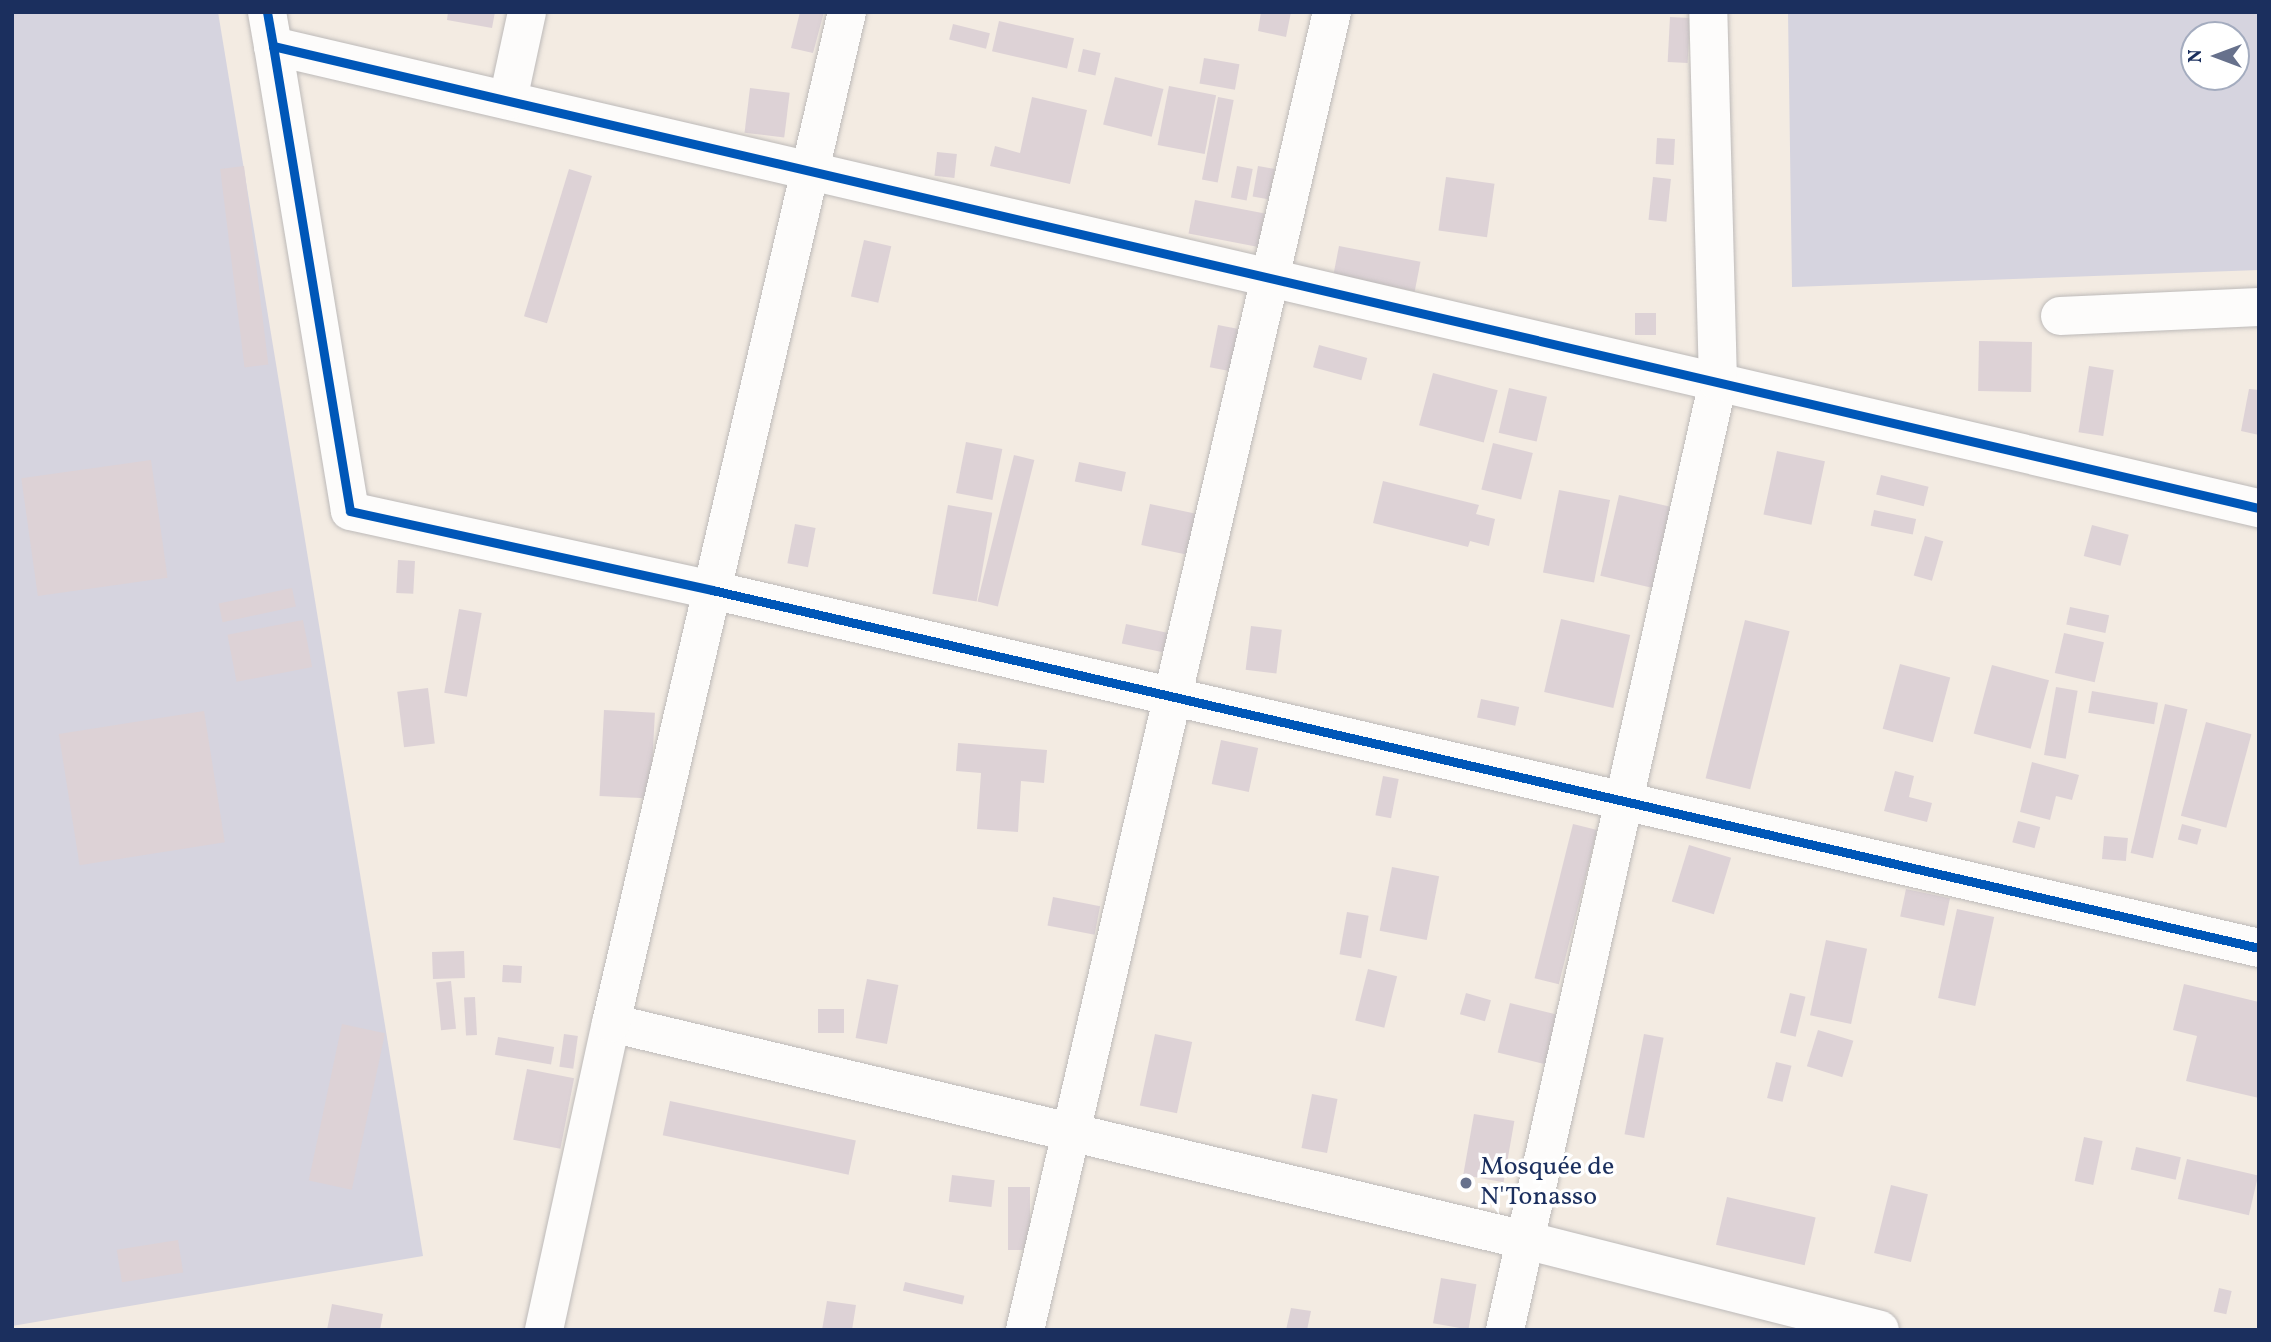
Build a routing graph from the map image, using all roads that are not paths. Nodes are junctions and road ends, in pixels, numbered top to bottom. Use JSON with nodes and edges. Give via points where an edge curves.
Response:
{"nodes":[{"id":1,"x":527,"y":12,"type":"edge"},
{"id":2,"x":847,"y":12,"type":"edge"},
{"id":3,"x":1332,"y":12,"type":"edge"},
{"id":4,"x":1708,"y":12,"type":"edge"},
{"id":5,"x":270,"y":29,"type":"edge"},
{"id":6,"x":508,"y":100,"type":"junction"},
{"id":7,"x":810,"y":170,"type":"junction"},
{"id":8,"x":1270,"y":278,"type":"junction"},
{"id":9,"x":2259,"y":307,"type":"edge"},
{"id":10,"x":2060,"y":316,"type":"dead end"},
{"id":11,"x":1718,"y":382,"type":"junction"},
{"id":12,"x":2259,"y":508,"type":"edge"},
{"id":13,"x":712,"y":590,"type":"junction"},
{"id":14,"x":1173,"y":696,"type":"junction"},
{"id":15,"x":1624,"y":801,"type":"junction"},
{"id":16,"x":2259,"y":948,"type":"edge"},
{"id":17,"x":611,"y":1023,"type":"junction"},
{"id":18,"x":1071,"y":1133,"type":"junction"},
{"id":19,"x":1525,"y":1240,"type":"junction"},
{"id":20,"x":544,"y":1330,"type":"edge"},
{"id":21,"x":1025,"y":1330,"type":"edge"},
{"id":22,"x":1505,"y":1330,"type":"edge"},
{"id":23,"x":1880,"y":1330,"type":"edge"}],
"edges":[{"from":1,"to":6,"type":"street"},
{"from":2,"to":7,"type":"street"},
{"from":3,"to":8,"type":"street"},
{"from":4,"to":11,"type":"street"},
{"from":5,"to":6,"type":"street"},
{"from":5,"to":13,"type":"street","via":[[350,511]]},
{"from":6,"to":7,"type":"street"},
{"from":7,"to":8,"type":"street"},
{"from":7,"to":13,"type":"street"},
{"from":8,"to":11,"type":"street"},
{"from":8,"to":14,"type":"street"},
{"from":9,"to":10,"type":"street"},
{"from":11,"to":12,"type":"street"},
{"from":11,"to":15,"type":"street"},
{"from":13,"to":14,"type":"street"},
{"from":13,"to":17,"type":"street"},
{"from":14,"to":15,"type":"street"},
{"from":14,"to":18,"type":"street"},
{"from":15,"to":16,"type":"street"},
{"from":15,"to":19,"type":"street"},
{"from":17,"to":18,"type":"street"},
{"from":17,"to":20,"type":"street"},
{"from":18,"to":19,"type":"street"},
{"from":18,"to":21,"type":"street"},
{"from":19,"to":22,"type":"street"},
{"from":19,"to":23,"type":"street"}]}
